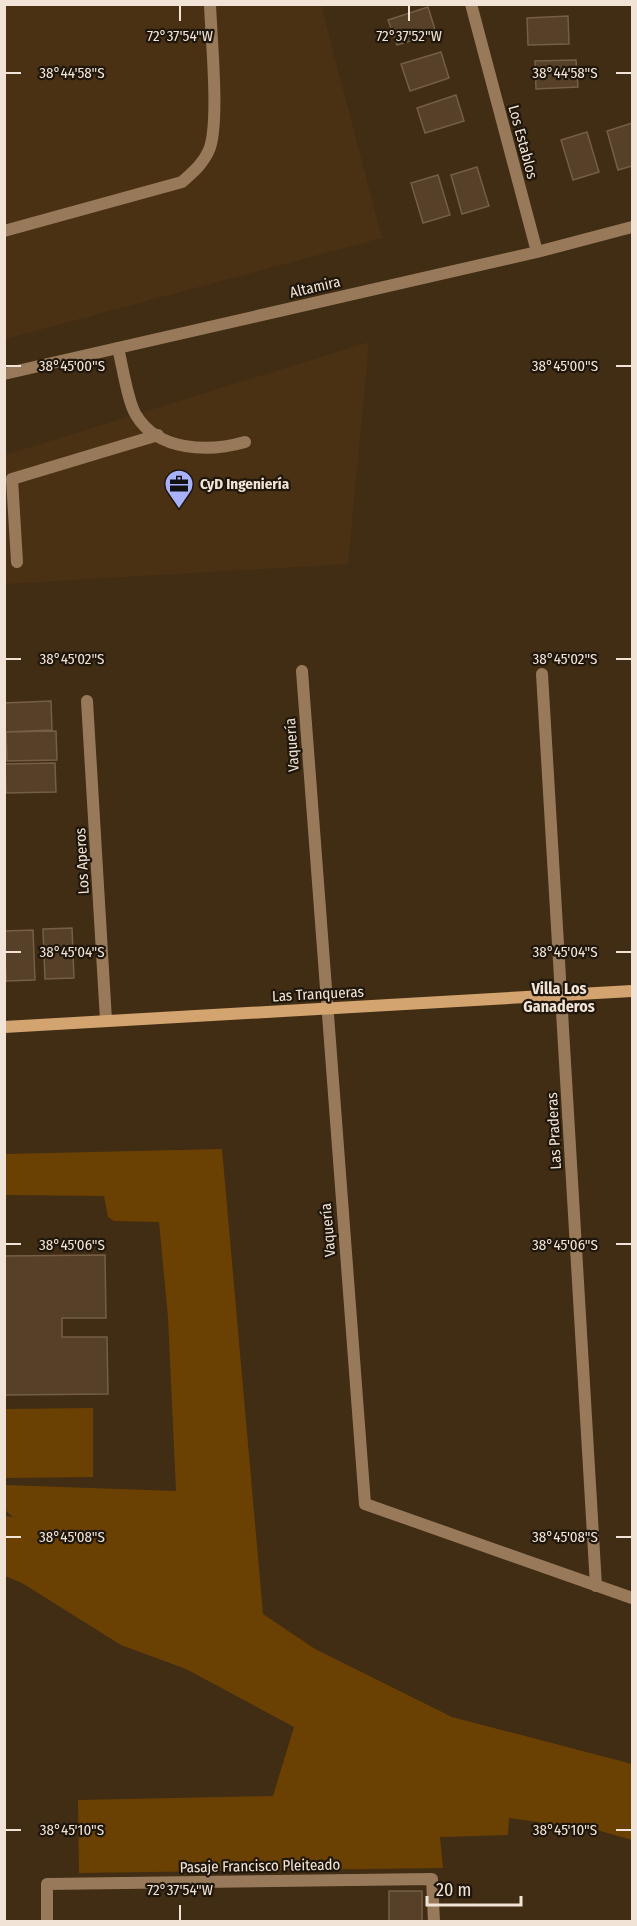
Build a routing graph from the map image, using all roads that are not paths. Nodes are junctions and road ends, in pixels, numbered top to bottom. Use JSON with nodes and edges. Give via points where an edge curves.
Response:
{"nodes":[{"id":1,"x":210,"y":4,"type":"edge"},
{"id":2,"x":471,"y":4,"type":"edge"},
{"id":3,"x":633,"y":227,"type":"edge"},
{"id":4,"x":4,"y":231,"type":"edge"},
{"id":5,"x":537,"y":252,"type":"junction"},
{"id":6,"x":118,"y":348,"type":"junction"},
{"id":7,"x":4,"y":374,"type":"edge"},
{"id":8,"x":158,"y":435,"type":"junction"},
{"id":9,"x":245,"y":442,"type":"dead end"},
{"id":10,"x":17,"y":562,"type":"dead end"},
{"id":11,"x":302,"y":670,"type":"dead end"},
{"id":12,"x":542,"y":674,"type":"dead end"},
{"id":13,"x":87,"y":701,"type":"dead end"},
{"id":14,"x":633,"y":991,"type":"edge"},
{"id":15,"x":561,"y":995,"type":"junction"},
{"id":16,"x":326,"y":1009,"type":"junction"},
{"id":17,"x":106,"y":1020,"type":"junction"},
{"id":18,"x":4,"y":1027,"type":"edge"},
{"id":19,"x":596,"y":1586,"type":"junction"},
{"id":20,"x":633,"y":1598,"type":"edge"},
{"id":21,"x":47,"y":1922,"type":"edge"},
{"id":22,"x":434,"y":1922,"type":"edge"}],
"edges":[{"from":1,"to":4,"type":"street","via":[[214,124],[202,164],[182,182]]},
{"from":2,"to":5,"type":"street","name":"Los Establos"},
{"from":3,"to":5,"type":"street","name":"Altamira"},
{"from":5,"to":6,"type":"street","name":"Altamira"},
{"from":6,"to":7,"type":"street","name":"Altamira"},
{"from":6,"to":8,"type":"street","via":[[135,414]]},
{"from":8,"to":9,"type":"street","via":[[190,448]]},
{"from":8,"to":10,"type":"street","via":[[12,479]]},
{"from":11,"to":16,"type":"street","name":"Vaquería"},
{"from":12,"to":15,"type":"street","name":"Las Praderas"},
{"from":13,"to":17,"type":"street","name":"Los Aperos"},
{"from":14,"to":15,"type":"street","name":"Las Tranqueras"},
{"from":15,"to":16,"type":"street","name":"Las Tranqueras"},
{"from":15,"to":19,"type":"street","name":"Las Praderas"},
{"from":16,"to":17,"type":"street","name":"Las Tranqueras"},
{"from":16,"to":19,"type":"street","name":"Vaquería","via":[[365,1504]]},
{"from":17,"to":18,"type":"street","name":"Las Tranqueras"},
{"from":19,"to":20,"type":"street","name":"Vaquería"},
{"from":21,"to":22,"type":"street","name":"Pasaje Francisco Pleiteado","via":[[47,1884],[432,1879]]}]}
